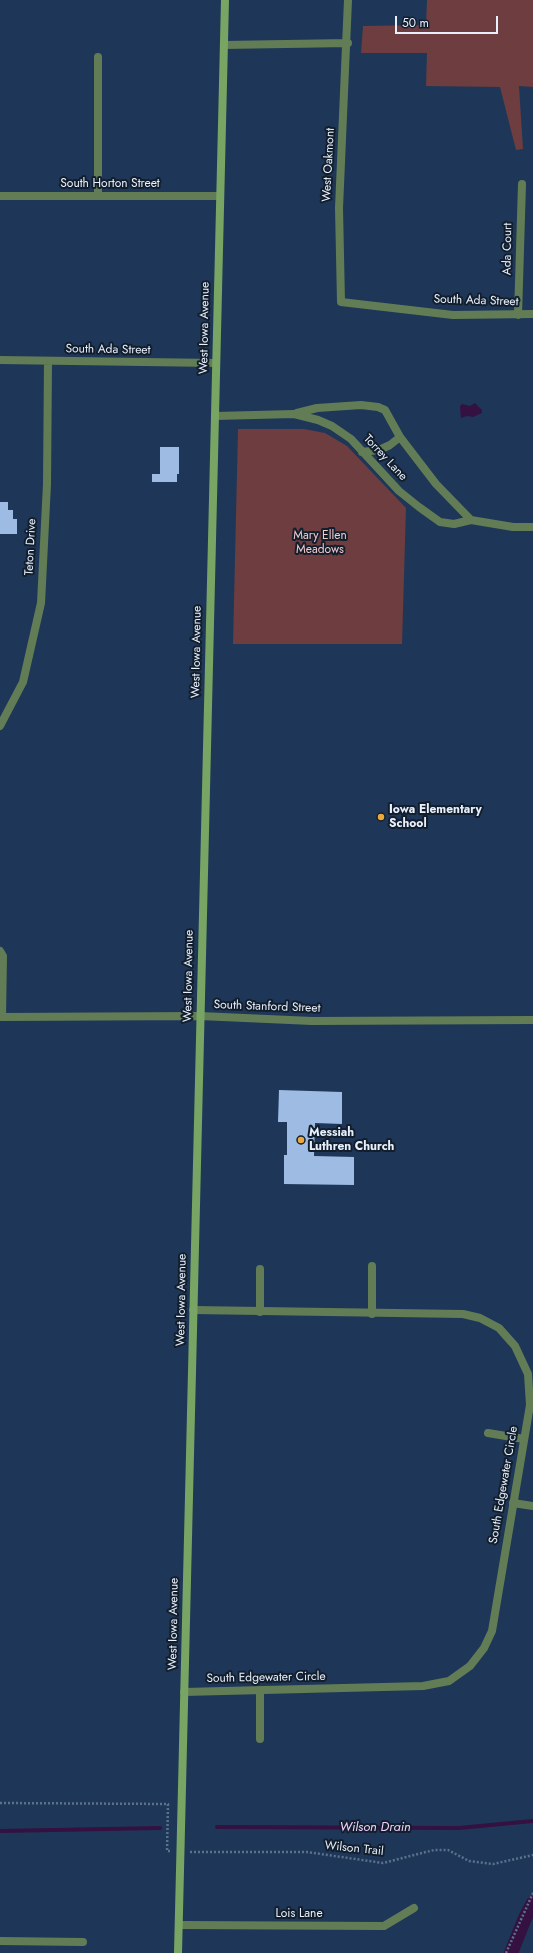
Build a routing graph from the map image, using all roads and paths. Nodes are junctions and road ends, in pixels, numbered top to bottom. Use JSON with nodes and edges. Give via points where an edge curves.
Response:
{"nodes":[{"id":1,"x":225,"y":0,"type":"edge"},
{"id":2,"x":348,"y":0,"type":"edge"},
{"id":3,"x":348,"y":43,"type":"junction"},
{"id":4,"x":224,"y":45,"type":"junction"},
{"id":5,"x":98,"y":57,"type":"dead end"},
{"id":6,"x":522,"y":184,"type":"dead end"},
{"id":7,"x":98,"y":195,"type":"junction"},
{"id":8,"x":0,"y":196,"type":"edge"},
{"id":9,"x":220,"y":196,"type":"junction"},
{"id":10,"x":370,"y":305,"type":"joint"},
{"id":11,"x":533,"y":314,"type":"edge"},
{"id":12,"x":518,"y":315,"type":"junction"},
{"id":13,"x":0,"y":360,"type":"edge"},
{"id":14,"x":48,"y":361,"type":"junction"},
{"id":15,"x":216,"y":363,"type":"junction"},
{"id":16,"x":294,"y":414,"type":"junction"},
{"id":17,"x":215,"y":416,"type":"junction"},
{"id":18,"x":400,"y":437,"type":"junction"},
{"id":19,"x":362,"y":452,"type":"junction"},
{"id":20,"x":471,"y":520,"type":"junction"},
{"id":21,"x":533,"y":527,"type":"edge"},
{"id":22,"x":0,"y":726,"type":"edge"},
{"id":23,"x":0,"y":952,"type":"edge"},
{"id":24,"x":200,"y":1016,"type":"junction"},
{"id":25,"x":1,"y":1017,"type":"edge"},
{"id":26,"x":533,"y":1020,"type":"edge"},
{"id":27,"x":372,"y":1266,"type":"dead end"},
{"id":28,"x":260,"y":1269,"type":"dead end"},
{"id":29,"x":193,"y":1310,"type":"junction"},
{"id":30,"x":260,"y":1312,"type":"junction"},
{"id":31,"x":372,"y":1314,"type":"junction"},
{"id":32,"x":488,"y":1433,"type":"dead end"},
{"id":33,"x":524,"y":1439,"type":"junction"},
{"id":34,"x":513,"y":1503,"type":"junction"},
{"id":35,"x":533,"y":1506,"type":"edge"},
{"id":36,"x":260,"y":1691,"type":"junction"},
{"id":37,"x":184,"y":1692,"type":"junction"},
{"id":38,"x":260,"y":1739,"type":"dead end"},
{"id":39,"x":0,"y":1803,"type":"edge"},
{"id":40,"x":180,"y":1852,"type":"junction"},
{"id":41,"x":533,"y":1855,"type":"edge"},
{"id":42,"x":533,"y":1892,"type":"edge"},
{"id":43,"x":414,"y":1908,"type":"dead end"},
{"id":44,"x":179,"y":1925,"type":"junction"},
{"id":45,"x":0,"y":1941,"type":"edge"},
{"id":46,"x":83,"y":1942,"type":"dead end"},
{"id":47,"x":178,"y":1953,"type":"edge"},
{"id":48,"x":506,"y":1953,"type":"edge"}],
"edges":[{"from":1,"to":4,"type":"street","name":"West Iowa Avenue"},
{"from":2,"to":3,"type":"street","name":"West Oakmont"},
{"from":3,"to":4,"type":"street"},
{"from":3,"to":10,"type":"street","name":"West Oakmont","via":[[339,208],[341,302]]},
{"from":4,"to":9,"type":"street","name":"West Iowa Avenue"},
{"from":5,"to":7,"type":"street"},
{"from":6,"to":12,"type":"street","name":"Ada Court"},
{"from":7,"to":8,"type":"street","name":"South Horton Street"},
{"from":7,"to":9,"type":"street","name":"South Horton Street"},
{"from":9,"to":15,"type":"street","name":"West Iowa Avenue"},
{"from":10,"to":12,"type":"street","name":"South Ada Street","via":[[453,315]]},
{"from":11,"to":12,"type":"street","name":"South Ada Street"},
{"from":13,"to":14,"type":"street","name":"South Ada Street"},
{"from":14,"to":15,"type":"street","name":"South Ada Street"},
{"from":14,"to":22,"type":"street","name":"Teton Drive","via":[[47,484],[41,602],[22,682]]},
{"from":15,"to":17,"type":"street","name":"West Iowa Avenue"},
{"from":16,"to":17,"type":"street","name":"Torrey Lane"},
{"from":16,"to":18,"type":"street","via":[[337,407],[378,407],[385,410]]},
{"from":16,"to":19,"type":"street","name":"Torrey Lane","via":[[332,426],[351,439]]},
{"from":17,"to":24,"type":"street","name":"West Iowa Avenue"},
{"from":18,"to":19,"type":"street","via":[[379,450]]},
{"from":18,"to":20,"type":"street","via":[[436,484]]},
{"from":19,"to":20,"type":"street","name":"Torrey Lane","via":[[399,491],[440,522],[454,524]]},
{"from":20,"to":21,"type":"street","name":"Torrey Lane","via":[[513,527]]},
{"from":23,"to":25,"type":"street","via":[[3,956]]},
{"from":24,"to":25,"type":"street","name":"South Stanford Street"},
{"from":24,"to":26,"type":"street","name":"South Stanford Street","via":[[312,1021]]},
{"from":24,"to":29,"type":"street","name":"West Iowa Avenue"},
{"from":27,"to":31,"type":"street"},
{"from":28,"to":30,"type":"street"},
{"from":29,"to":30,"type":"street","name":"South Edgewater Circle"},
{"from":29,"to":37,"type":"street","name":"West Iowa Avenue"},
{"from":30,"to":31,"type":"street","name":"South Edgewater Circle"},
{"from":31,"to":33,"type":"street","name":"South Edgewater Circle","via":[[463,1314],[480,1318],[499,1328],[516,1346],[528,1374],[530,1404]]},
{"from":32,"to":33,"type":"street"},
{"from":33,"to":34,"type":"street","name":"South Edgewater Circle"},
{"from":34,"to":35,"type":"street"},
{"from":34,"to":36,"type":"street","name":"South Edgewater Circle","via":[[492,1631],[484,1648],[470,1666],[449,1681],[423,1686]]},
{"from":36,"to":37,"type":"street","name":"South Edgewater Circle"},
{"from":36,"to":38,"type":"street"},
{"from":37,"to":40,"type":"street","name":"West Iowa Avenue"},
{"from":39,"to":40,"type":"path","name":"Wilson Trail","via":[[168,1804],[167,1851]]},
{"from":40,"to":41,"type":"path","name":"Wilson Trail","via":[[307,1852],[383,1863],[434,1850],[448,1850],[469,1861],[493,1864]]},
{"from":40,"to":44,"type":"street","name":"West Iowa Avenue"},
{"from":42,"to":48,"type":"path"},
{"from":43,"to":44,"type":"street","name":"Lois Lane","via":[[384,1926]]},
{"from":44,"to":47,"type":"street","name":"West Iowa Avenue"},
{"from":45,"to":46,"type":"street"}]}
